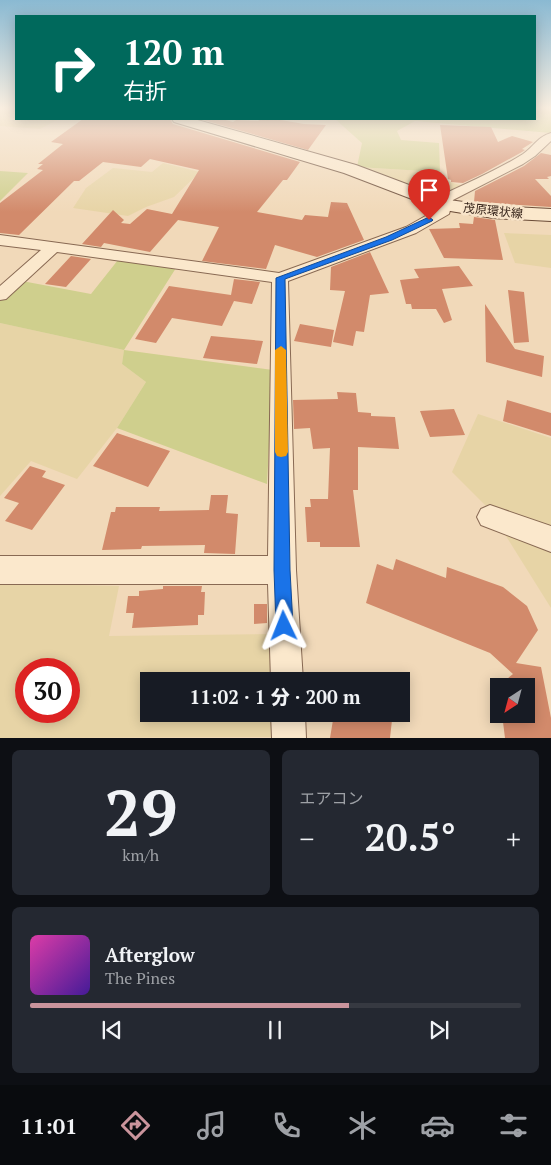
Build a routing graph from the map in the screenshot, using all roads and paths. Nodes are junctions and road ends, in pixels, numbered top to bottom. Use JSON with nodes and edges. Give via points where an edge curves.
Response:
{"nodes":[{"id":1,"x":259,"y":142,"type":"edge"},
{"id":2,"x":541,"y":142,"type":"edge"},
{"id":3,"x":445,"y":205,"type":"junction"},
{"id":4,"x":551,"y":215,"type":"edge"},
{"id":5,"x":0,"y":240,"type":"edge"},
{"id":6,"x":53,"y":248,"type":"junction"},
{"id":7,"x":280,"y":278,"type":"junction"},
{"id":8,"x":0,"y":295,"type":"edge"},
{"id":9,"x":490,"y":517,"type":"dead end"},
{"id":10,"x":551,"y":538,"type":"edge"},
{"id":11,"x":0,"y":570,"type":"edge"},
{"id":12,"x":282,"y":570,"type":"junction"},
{"id":13,"x":287,"y":672,"type":"edge"},
{"id":14,"x":288,"y":722,"type":"edge"},
{"id":15,"x":289,"y":738,"type":"edge"}],
"edges":[{"from":1,"to":3,"type":"main road","name":"茂原環状線","via":[[350,169]]},
{"from":2,"to":3,"type":"street","via":[[534,152],[519,162],[447,198]]},
{"from":3,"to":4,"type":"main road","name":"茂原環状線"},
{"from":3,"to":7,"type":"street","via":[[444,211],[411,230]]},
{"from":5,"to":6,"type":"street"},
{"from":6,"to":7,"type":"street"},
{"from":6,"to":8,"type":"street"},
{"from":7,"to":12,"type":"street"},
{"from":9,"to":10,"type":"street"},
{"from":11,"to":12,"type":"street"},
{"from":12,"to":13,"type":"street"},
{"from":14,"to":15,"type":"street"}]}
